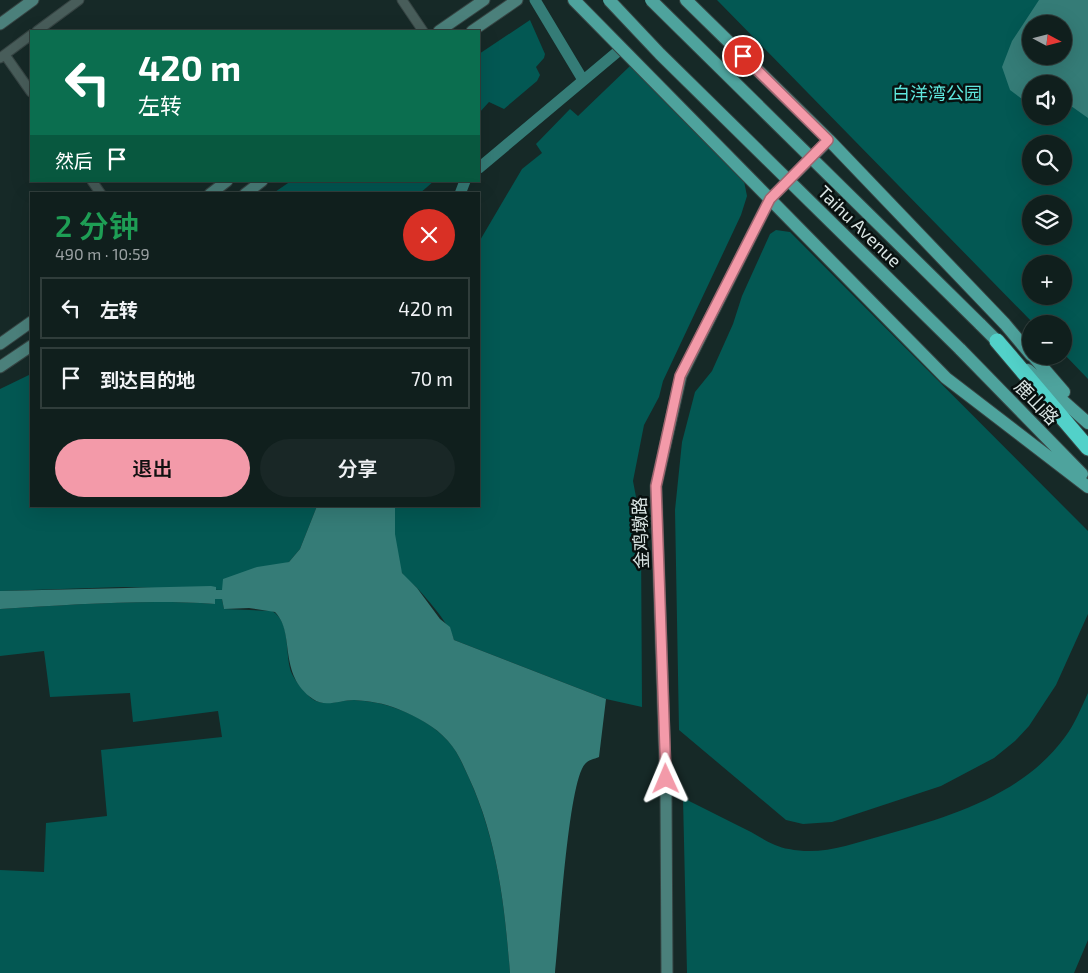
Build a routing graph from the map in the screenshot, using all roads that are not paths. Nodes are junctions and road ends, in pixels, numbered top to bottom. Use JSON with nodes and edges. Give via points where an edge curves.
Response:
{"nodes":[{"id":1,"x":33,"y":0,"type":"edge"},
{"id":2,"x":79,"y":0,"type":"edge"},
{"id":3,"x":402,"y":0,"type":"edge"},
{"id":4,"x":484,"y":0,"type":"edge"},
{"id":5,"x":517,"y":0,"type":"edge"},
{"id":6,"x":574,"y":0,"type":"edge"},
{"id":7,"x":609,"y":0,"type":"edge"},
{"id":8,"x":651,"y":0,"type":"edge"},
{"id":9,"x":686,"y":0,"type":"edge"},
{"id":10,"x":0,"y":24,"type":"edge"},
{"id":11,"x":38,"y":30,"type":"edge"},
{"id":12,"x":422,"y":30,"type":"edge"},
{"id":13,"x":440,"y":30,"type":"edge"},
{"id":14,"x":473,"y":30,"type":"edge"},
{"id":15,"x":30,"y":37,"type":"edge"},
{"id":16,"x":3,"y":56,"type":"edge"},
{"id":17,"x":30,"y":91,"type":"edge"},
{"id":18,"x":828,"y":140,"type":"junction"},
{"id":19,"x":226,"y":182,"type":"edge"},
{"id":20,"x":261,"y":182,"type":"edge"},
{"id":21,"x":213,"y":192,"type":"edge"},
{"id":22,"x":248,"y":192,"type":"edge"},
{"id":23,"x":770,"y":199,"type":"junction"},
{"id":24,"x":30,"y":323,"type":"edge"},
{"id":25,"x":980,"y":324,"type":"joint"},
{"id":26,"x":997,"y":341,"type":"junction"},
{"id":27,"x":0,"y":344,"type":"edge"},
{"id":28,"x":1022,"y":344,"type":"edge"},
{"id":29,"x":30,"y":347,"type":"edge"},
{"id":30,"x":960,"y":349,"type":"joint"},
{"id":31,"x":1040,"y":365,"type":"edge"},
{"id":32,"x":0,"y":368,"type":"edge"},
{"id":33,"x":1088,"y":422,"type":"edge"},
{"id":34,"x":1088,"y":448,"type":"edge"},
{"id":35,"x":1088,"y":481,"type":"edge"},
{"id":36,"x":1088,"y":487,"type":"edge"},
{"id":37,"x":667,"y":973,"type":"edge"}],
"edges":[{"from":1,"to":10,"type":"street"},
{"from":2,"to":11,"type":"street"},
{"from":3,"to":12,"type":"street"},
{"from":4,"to":13,"type":"street"},
{"from":5,"to":14,"type":"street"},
{"from":6,"to":23,"type":"main road"},
{"from":7,"to":30,"type":"main road","name":"Taihu Avenue","bridge":true},
{"from":8,"to":25,"type":"main road","name":"Taihu Avenue","bridge":true},
{"from":9,"to":18,"type":"main road"},
{"from":15,"to":16,"type":"street"},
{"from":16,"to":17,"type":"street"},
{"from":18,"to":23,"type":"street","name":"金鸡墩路"},
{"from":18,"to":28,"type":"main road"},
{"from":19,"to":21,"type":"street"},
{"from":20,"to":22,"type":"street"},
{"from":23,"to":36,"type":"main road","via":[[946,378]]},
{"from":23,"to":37,"type":"street","name":"金鸡墩路","via":[[680,376],[656,486],[666,795]]},
{"from":24,"to":27,"type":"street"},
{"from":25,"to":26,"type":"main road","name":"鹿山路"},
{"from":26,"to":33,"type":"main road","name":"鹿山路"},
{"from":26,"to":34,"type":"highway"},
{"from":29,"to":32,"type":"street"},
{"from":30,"to":35,"type":"main road","name":"鹿山路"},
{"from":31,"to":33,"type":"main road"}]}
